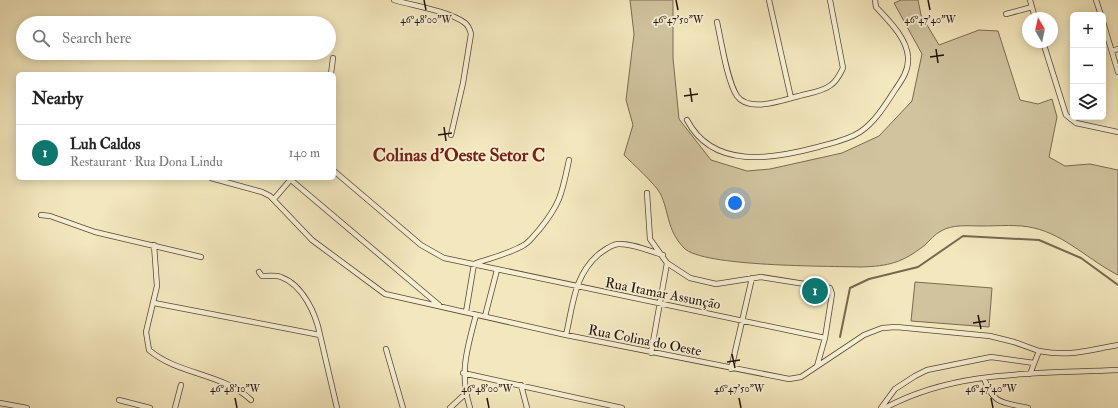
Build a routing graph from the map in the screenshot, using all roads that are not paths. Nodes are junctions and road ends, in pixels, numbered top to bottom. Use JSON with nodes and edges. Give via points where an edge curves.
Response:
{"nodes":[{"id":1,"x":394,"y":0,"type":"edge"},
{"id":2,"x":769,"y":0,"type":"edge"},
{"id":3,"x":830,"y":0,"type":"edge"},
{"id":4,"x":875,"y":0,"type":"edge"},
{"id":5,"x":1030,"y":0,"type":"edge"},
{"id":6,"x":1096,"y":0,"type":"edge"},
{"id":7,"x":1032,"y":7,"type":"junction"},
{"id":8,"x":1034,"y":12,"type":"edge"},
{"id":9,"x":1100,"y":12,"type":"edge"},
{"id":10,"x":1006,"y":14,"type":"dead end"},
{"id":11,"x":717,"y":22,"type":"dead end"},
{"id":12,"x":1106,"y":32,"type":"edge"},
{"id":13,"x":1045,"y":48,"type":"edge"},
{"id":14,"x":1118,"y":49,"type":"edge"},
{"id":15,"x":1112,"y":51,"type":"junction"},
{"id":16,"x":333,"y":60,"type":"edge"},
{"id":17,"x":331,"y":72,"type":"edge"},
{"id":18,"x":1118,"y":72,"type":"edge"},
{"id":19,"x":791,"y":98,"type":"junction"},
{"id":20,"x":687,"y":120,"type":"dead end"},
{"id":21,"x":1118,"y":132,"type":"edge"},
{"id":22,"x":451,"y":135,"type":"dead end"},
{"id":23,"x":569,"y":160,"type":"dead end"},
{"id":24,"x":336,"y":174,"type":"edge"},
{"id":25,"x":218,"y":180,"type":"edge"},
{"id":26,"x":290,"y":180,"type":"edge"},
{"id":27,"x":292,"y":180,"type":"edge"},
{"id":28,"x":647,"y":193,"type":"dead end"},
{"id":29,"x":274,"y":200,"type":"junction"},
{"id":30,"x":41,"y":215,"type":"dead end"},
{"id":31,"x":154,"y":245,"type":"junction"},
{"id":32,"x":663,"y":255,"type":"junction"},
{"id":33,"x":201,"y":257,"type":"dead end"},
{"id":34,"x":667,"y":263,"type":"junction"},
{"id":35,"x":474,"y":264,"type":"junction"},
{"id":36,"x":497,"y":270,"type":"junction"},
{"id":37,"x":258,"y":272,"type":"dead end"},
{"id":38,"x":752,"y":278,"type":"junction"},
{"id":39,"x":577,"y":287,"type":"junction"},
{"id":40,"x":660,"y":302,"type":"junction"},
{"id":41,"x":154,"y":303,"type":"junction"},
{"id":42,"x":440,"y":306,"type":"junction"},
{"id":43,"x":466,"y":312,"type":"junction"},
{"id":44,"x":476,"y":315,"type":"junction"},
{"id":45,"x":485,"y":316,"type":"junction"},
{"id":46,"x":742,"y":320,"type":"junction"},
{"id":47,"x":320,"y":335,"type":"junction"},
{"id":48,"x":566,"y":335,"type":"junction"},
{"id":49,"x":825,"y":338,"type":"junction"},
{"id":50,"x":1118,"y":345,"type":"edge"},
{"id":51,"x":386,"y":349,"type":"dead end"},
{"id":52,"x":1039,"y":351,"type":"junction"},
{"id":53,"x":651,"y":353,"type":"junction"},
{"id":54,"x":1034,"y":363,"type":"junction"},
{"id":55,"x":817,"y":366,"type":"junction"},
{"id":56,"x":731,"y":368,"type":"junction"},
{"id":57,"x":1118,"y":370,"type":"edge"},
{"id":58,"x":463,"y":373,"type":"junction"},
{"id":59,"x":1030,"y":374,"type":"junction"},
{"id":60,"x":984,"y":378,"type":"junction"},
{"id":61,"x":181,"y":385,"type":"dead end"},
{"id":62,"x":521,"y":385,"type":"junction"},
{"id":63,"x":465,"y":394,"type":"junction"},
{"id":64,"x":118,"y":400,"type":"dead end"},
{"id":65,"x":251,"y":400,"type":"dead end"},
{"id":66,"x":0,"y":402,"type":"edge"},
{"id":67,"x":27,"y":408,"type":"edge"},
{"id":68,"x":150,"y":408,"type":"edge"},
{"id":69,"x":176,"y":408,"type":"edge"},
{"id":70,"x":338,"y":408,"type":"edge"},
{"id":71,"x":403,"y":408,"type":"edge"},
{"id":72,"x":450,"y":408,"type":"edge"},
{"id":73,"x":470,"y":408,"type":"edge"},
{"id":74,"x":527,"y":408,"type":"edge"},
{"id":75,"x":622,"y":408,"type":"edge"},
{"id":76,"x":881,"y":408,"type":"edge"},
{"id":77,"x":885,"y":408,"type":"edge"},
{"id":78,"x":1028,"y":408,"type":"edge"}],
"edges":[{"from":1,"to":22,"type":"street","via":[[445,14],[465,22],[470,30],[463,83]]},
{"from":2,"to":19,"type":"street"},
{"from":3,"to":19,"type":"street","via":[[843,68],[836,80],[827,88]]},
{"from":4,"to":20,"type":"street","via":[[876,7],[902,40],[908,64],[906,73],[888,101],[861,132],[805,150],[760,158],[718,150],[697,135]]},
{"from":5,"to":7,"type":"street"},
{"from":6,"to":9,"type":"street"},
{"from":7,"to":8,"type":"street"},
{"from":7,"to":10,"type":"street"},
{"from":11,"to":19,"type":"street","via":[[732,84],[738,97],[746,102],[765,104]]},
{"from":12,"to":15,"type":"street"},
{"from":13,"to":21,"type":"street","via":[[1066,115],[1076,123]]},
{"from":14,"to":15,"type":"street"},
{"from":15,"to":18,"type":"street"},
{"from":16,"to":17,"type":"street"},
{"from":23,"to":35,"type":"street","via":[[553,213],[526,245]]},
{"from":24,"to":35,"type":"street","name":"Rua Itamar Assunção","via":[[432,253]]},
{"from":25,"to":29,"type":"street","name":"Rua Colina do Oeste","via":[[262,192]]},
{"from":26,"to":29,"type":"street"},
{"from":27,"to":42,"type":"street"},
{"from":28,"to":32,"type":"street","via":[[650,239]]},
{"from":29,"to":42,"type":"street","name":"Rua Colina do Oeste","via":[[312,240],[378,290],[392,296]]},
{"from":30,"to":31,"type":"street","via":[[95,232]]},
{"from":31,"to":33,"type":"street"},
{"from":31,"to":41,"type":"street","via":[[157,286]]},
{"from":32,"to":34,"type":"street"},
{"from":32,"to":39,"type":"street","via":[[624,244],[613,245],[590,263],[582,273]]},
{"from":34,"to":38,"type":"street","via":[[690,278],[702,282],[716,284]]},
{"from":34,"to":40,"type":"street"},
{"from":35,"to":36,"type":"street","name":"Rua Itamar Assunção"},
{"from":35,"to":43,"type":"street"},
{"from":36,"to":39,"type":"street","name":"Rua Itamar Assunção"},
{"from":36,"to":45,"type":"street"},
{"from":37,"to":47,"type":"street","via":[[262,276],[280,277],[293,284],[316,318]]},
{"from":38,"to":46,"type":"street"},
{"from":38,"to":49,"type":"street","via":[[828,286],[832,294]]},
{"from":39,"to":40,"type":"street","name":"Rua Itamar Assunção"},
{"from":39,"to":48,"type":"street"},
{"from":40,"to":46,"type":"street","name":"Rua Itamar Assunção"},
{"from":40,"to":53,"type":"street"},
{"from":41,"to":47,"type":"street"},
{"from":41,"to":65,"type":"street","via":[[147,320],[149,350],[173,364],[225,383]]},
{"from":42,"to":43,"type":"street","name":"Rua Colina do Oeste"},
{"from":43,"to":44,"type":"street","name":"Rua Colina do Oeste"},
{"from":44,"to":45,"type":"street","name":"Rua Colina do Oeste"},
{"from":44,"to":58,"type":"street"},
{"from":45,"to":48,"type":"street","name":"Rua Colina do Oeste"},
{"from":46,"to":49,"type":"street","name":"Rua Itamar Assunção"},
{"from":46,"to":56,"type":"street"},
{"from":47,"to":70,"type":"street"},
{"from":48,"to":53,"type":"street","name":"Rua Colina do Oeste"},
{"from":49,"to":55,"type":"street"},
{"from":50,"to":52,"type":"street","name":"Rua Colina do Oeste","via":[[1076,354]]},
{"from":51,"to":71,"type":"street"},
{"from":52,"to":54,"type":"street"},
{"from":52,"to":55,"type":"street","name":"Rua Colina do Oeste","via":[[990,336],[891,326],[864,335]]},
{"from":53,"to":56,"type":"street","name":"Rua Colina do Oeste"},
{"from":54,"to":59,"type":"street"},
{"from":54,"to":76,"type":"street","via":[[991,357],[927,370],[895,389]]},
{"from":55,"to":56,"type":"street","name":"Rua Colina do Oeste","via":[[801,377],[788,379]]},
{"from":57,"to":59,"type":"street"},
{"from":58,"to":62,"type":"street"},
{"from":58,"to":63,"type":"street"},
{"from":59,"to":60,"type":"street"},
{"from":60,"to":77,"type":"street","via":[[926,390]]},
{"from":60,"to":78,"type":"street","via":[[994,398]]},
{"from":61,"to":69,"type":"street"},
{"from":62,"to":74,"type":"street"},
{"from":62,"to":75,"type":"street"},
{"from":63,"to":72,"type":"street"},
{"from":63,"to":73,"type":"street"},
{"from":64,"to":68,"type":"street"},
{"from":66,"to":67,"type":"street"}]}
